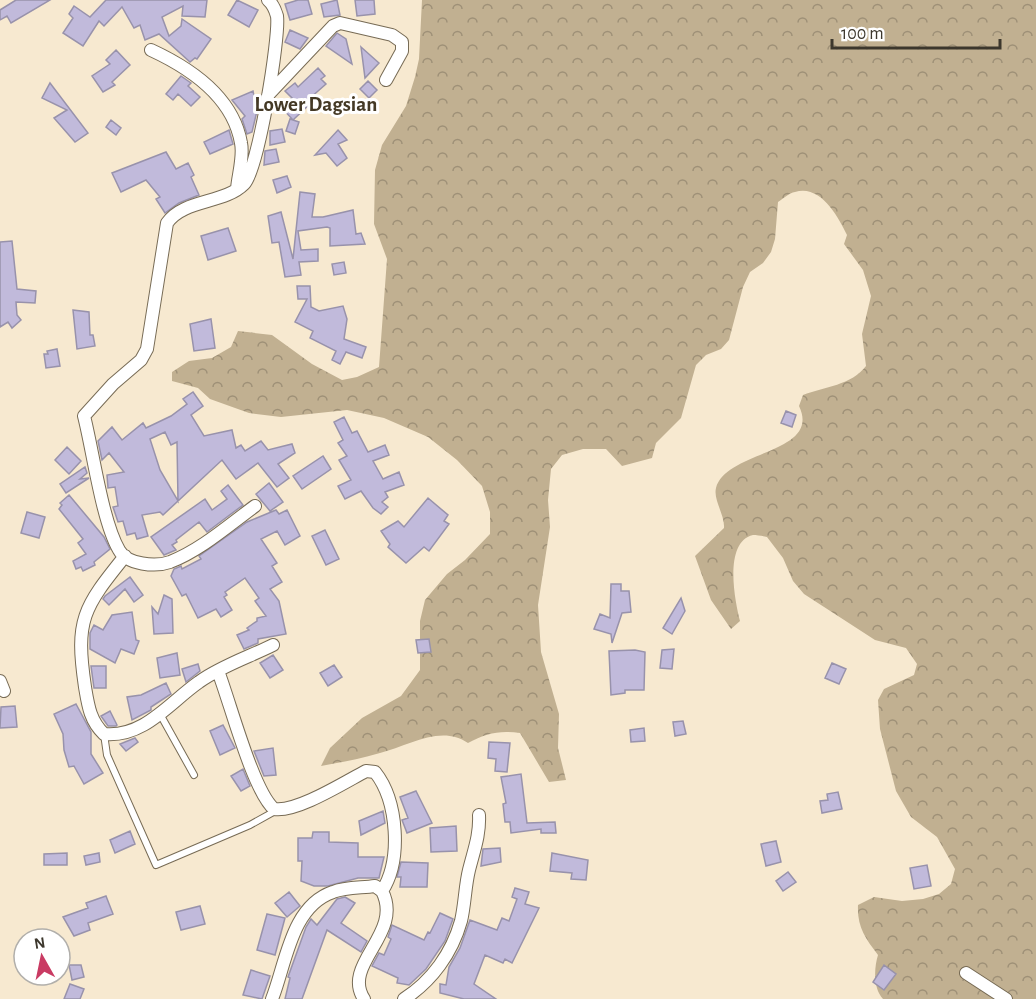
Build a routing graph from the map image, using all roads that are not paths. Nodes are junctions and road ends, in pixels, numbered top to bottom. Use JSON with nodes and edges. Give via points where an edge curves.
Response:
{"nodes":[{"id":1,"x":268,"y":0,"type":"edge"},
{"id":2,"x":151,"y":50,"type":"dead end"},
{"id":3,"x":386,"y":80,"type":"dead end"},
{"id":4,"x":268,"y":95,"type":"junction"},
{"id":5,"x":237,"y":189,"type":"junction"},
{"id":6,"x":255,"y":506,"type":"dead end"},
{"id":7,"x":125,"y":556,"type":"junction"},
{"id":8,"x":273,"y":645,"type":"dead end"},
{"id":9,"x":218,"y":671,"type":"junction"},
{"id":10,"x":160,"y":714,"type":"junction"},
{"id":11,"x":104,"y":734,"type":"junction"},
{"id":12,"x":194,"y":775,"type":"dead end"},
{"id":13,"x":277,"y":810,"type":"junction"},
{"id":14,"x":479,"y":815,"type":"dead end"},
{"id":15,"x":382,"y":891,"type":"junction"},
{"id":16,"x":966,"y":973,"type":"dead end"},
{"id":17,"x":272,"y":999,"type":"edge"},
{"id":18,"x":364,"y":999,"type":"edge"},
{"id":19,"x":404,"y":999,"type":"edge"},
{"id":20,"x":1005,"y":999,"type":"edge"}],
"edges":[{"from":1,"to":4,"type":"street","via":[[277,17]]},
{"from":2,"to":5,"type":"street","via":[[191,72],[224,104],[242,145]]},
{"from":3,"to":4,"type":"street","via":[[402,51],[402,42],[392,34],[340,23]]},
{"from":4,"to":5,"type":"street","via":[[249,177]]},
{"from":5,"to":7,"type":"street","via":[[177,213],[167,223],[147,349],[141,360],[84,416],[109,520]]},
{"from":6,"to":7,"type":"street","via":[[171,561],[152,565]]},
{"from":7,"to":11,"type":"street","via":[[98,590],[85,615],[80,639],[80,659],[92,718]]},
{"from":8,"to":9,"type":"street"},
{"from":9,"to":10,"type":"street"},
{"from":9,"to":13,"type":"street","via":[[255,774],[269,805]]},
{"from":10,"to":11,"type":"street","via":[[126,732]]},
{"from":10,"to":12,"type":"lane"},
{"from":11,"to":13,"type":"lane","via":[[107,755],[156,865]]},
{"from":13,"to":15,"type":"street","via":[[301,803],[366,771],[375,772],[389,802],[394,840],[389,880]]},
{"from":14,"to":19,"type":"street","via":[[478,839],[456,935],[428,981]]},
{"from":15,"to":17,"type":"street","via":[[375,886],[332,892],[311,906],[292,936]]},
{"from":15,"to":18,"type":"street","via":[[387,901],[387,920],[359,978]]},
{"from":16,"to":20,"type":"street"}]}
